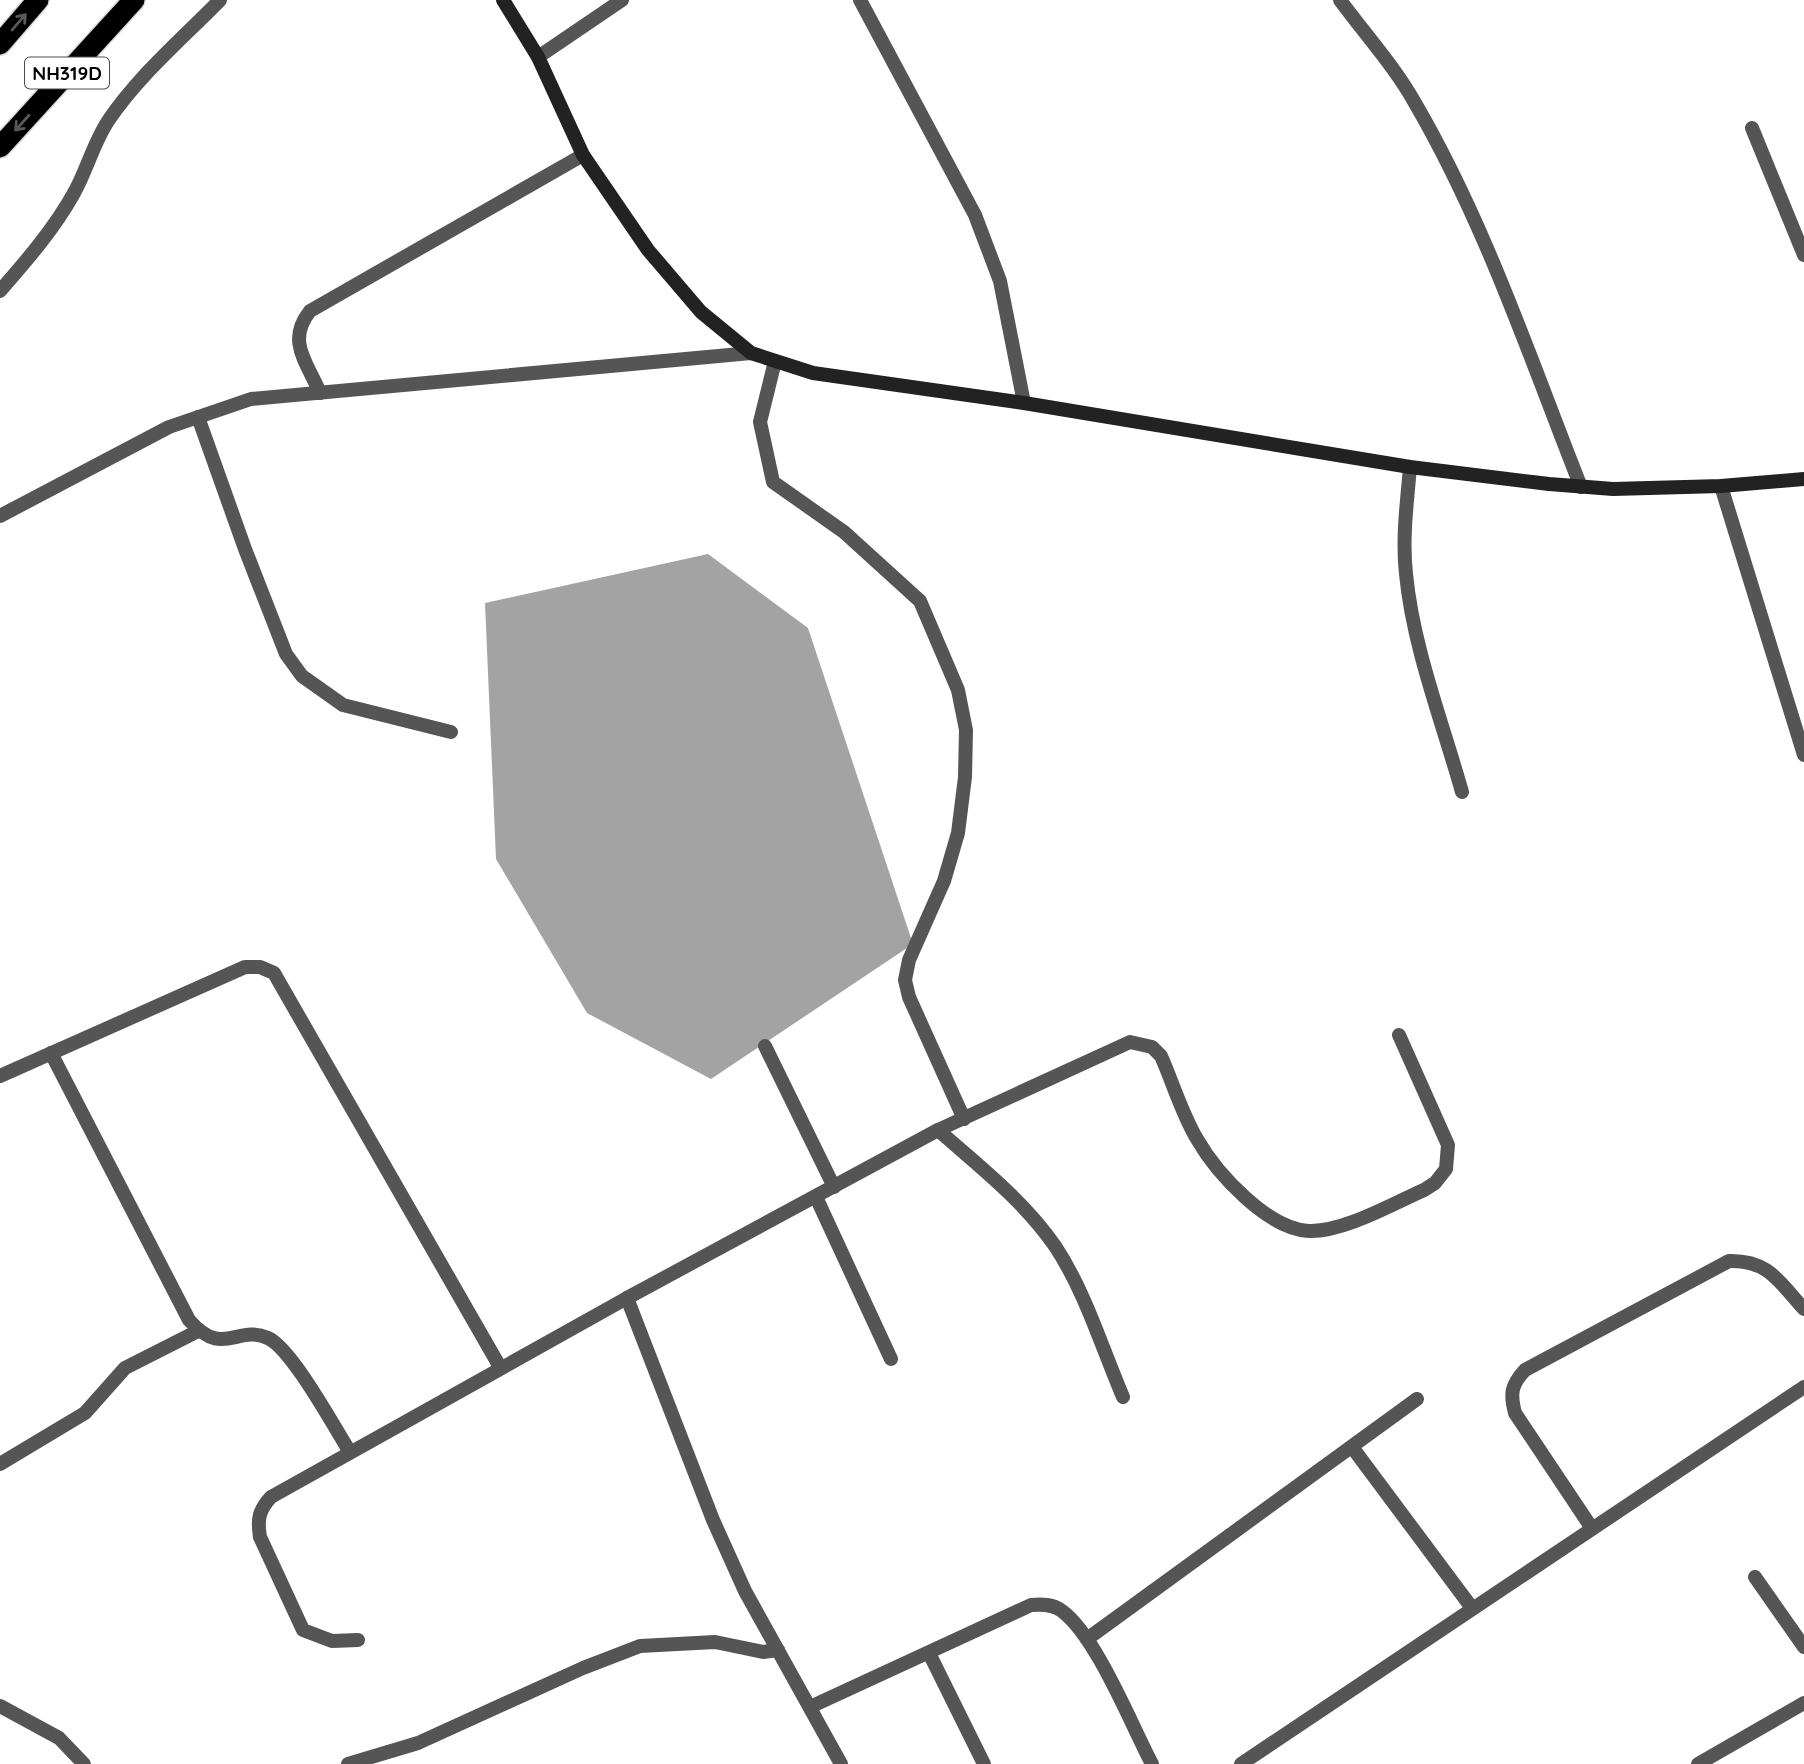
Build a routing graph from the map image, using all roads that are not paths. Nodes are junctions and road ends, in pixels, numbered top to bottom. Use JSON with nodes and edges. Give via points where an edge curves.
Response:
{"nodes":[{"id":1,"x":38,"y":0,"type":"edge"},
{"id":2,"x":134,"y":0,"type":"edge"},
{"id":3,"x":220,"y":0,"type":"edge"},
{"id":4,"x":503,"y":0,"type":"edge"},
{"id":5,"x":622,"y":0,"type":"edge"},
{"id":6,"x":860,"y":0,"type":"edge"},
{"id":7,"x":1340,"y":0,"type":"edge"},
{"id":8,"x":0,"y":44,"type":"edge"},
{"id":9,"x":538,"y":57,"type":"junction"},
{"id":10,"x":1752,"y":128,"type":"dead end"},
{"id":11,"x":0,"y":147,"type":"edge"},
{"id":12,"x":583,"y":155,"type":"junction"},
{"id":13,"x":1804,"y":255,"type":"edge"},
{"id":14,"x":0,"y":291,"type":"edge"},
{"id":15,"x":751,"y":353,"type":"junction"},
{"id":16,"x":775,"y":360,"type":"junction"},
{"id":17,"x":320,"y":393,"type":"junction"},
{"id":18,"x":1024,"y":403,"type":"junction"},
{"id":19,"x":198,"y":417,"type":"junction"},
{"id":20,"x":1410,"y":467,"type":"junction"},
{"id":21,"x":1804,"y":479,"type":"edge"},
{"id":22,"x":1721,"y":486,"type":"junction"},
{"id":23,"x":1581,"y":487,"type":"junction"},
{"id":24,"x":0,"y":516,"type":"edge"},
{"id":25,"x":451,"y":732,"type":"dead end"},
{"id":26,"x":1804,"y":755,"type":"edge"},
{"id":27,"x":1462,"y":792,"type":"dead end"},
{"id":28,"x":1399,"y":1035,"type":"dead end"},
{"id":29,"x":765,"y":1046,"type":"dead end"},
{"id":30,"x":51,"y":1053,"type":"junction"},
{"id":31,"x":0,"y":1076,"type":"edge"},
{"id":32,"x":964,"y":1119,"type":"junction"},
{"id":33,"x":938,"y":1130,"type":"junction"},
{"id":34,"x":834,"y":1187,"type":"junction"},
{"id":35,"x":817,"y":1197,"type":"junction"},
{"id":36,"x":627,"y":1298,"type":"junction"},
{"id":37,"x":1804,"y":1309,"type":"edge"},
{"id":38,"x":198,"y":1331,"type":"junction"},
{"id":39,"x":891,"y":1359,"type":"dead end"},
{"id":40,"x":500,"y":1367,"type":"junction"},
{"id":41,"x":1804,"y":1387,"type":"edge"},
{"id":42,"x":1123,"y":1397,"type":"dead end"},
{"id":43,"x":1417,"y":1399,"type":"dead end"},
{"id":44,"x":1352,"y":1447,"type":"junction"},
{"id":45,"x":350,"y":1452,"type":"junction"},
{"id":46,"x":0,"y":1464,"type":"edge"},
{"id":47,"x":1591,"y":1527,"type":"junction"},
{"id":48,"x":1755,"y":1577,"type":"dead end"},
{"id":49,"x":1472,"y":1608,"type":"junction"},
{"id":50,"x":1087,"y":1639,"type":"junction"},
{"id":51,"x":358,"y":1640,"type":"dead end"},
{"id":52,"x":1804,"y":1647,"type":"edge"},
{"id":53,"x":778,"y":1650,"type":"junction"},
{"id":54,"x":929,"y":1653,"type":"junction"},
{"id":55,"x":1804,"y":1703,"type":"edge"},
{"id":56,"x":0,"y":1706,"type":"edge"},
{"id":57,"x":810,"y":1707,"type":"junction"},
{"id":58,"x":84,"y":1764,"type":"edge"},
{"id":59,"x":348,"y":1764,"type":"edge"},
{"id":60,"x":841,"y":1764,"type":"edge"},
{"id":61,"x":984,"y":1764,"type":"edge"},
{"id":62,"x":1152,"y":1764,"type":"edge"},
{"id":63,"x":1241,"y":1764,"type":"edge"},
{"id":64,"x":1698,"y":1764,"type":"edge"}],
"edges":[{"from":8,"to":1,"type":"highway","number":"NH319D","one_way":true},
{"from":2,"to":11,"type":"highway","number":"NH319D","one_way":true},
{"from":3,"to":14,"type":"street","via":[[136,84],[107,122],[76,190],[51,230]]},
{"from":4,"to":9,"type":"street"},
{"from":5,"to":9,"type":"street"},
{"from":6,"to":18,"type":"street","via":[[975,215],[1000,281]]},
{"from":7,"to":23,"type":"street","via":[[1414,101],[1458,184]]},
{"from":9,"to":12,"type":"street"},
{"from":10,"to":13,"type":"street"},
{"from":12,"to":15,"type":"street","via":[[648,250],[701,312]]},
{"from":12,"to":17,"type":"street","via":[[310,311],[297,330],[298,343]]},
{"from":15,"to":16,"type":"street"},
{"from":15,"to":17,"type":"street"},
{"from":16,"to":18,"type":"street","via":[[813,373]]},
{"from":16,"to":32,"type":"street","via":[[760,422],[773,482],[844,532],[920,601],[958,690],[965,777],[958,833],[905,979],[909,998]]},
{"from":17,"to":19,"type":"street","via":[[251,399]]},
{"from":18,"to":20,"type":"street"},
{"from":19,"to":24,"type":"street","via":[[169,427]]},
{"from":19,"to":25,"type":"street","via":[[282,642],[302,676],[343,705]]},
{"from":20,"to":23,"type":"street"},
{"from":20,"to":27,"type":"street","via":[[1406,575],[1415,626]]},
{"from":21,"to":22,"type":"street"},
{"from":22,"to":23,"type":"street"},
{"from":22,"to":26,"type":"street"},
{"from":28,"to":32,"type":"street","via":[[1448,1145],[1446,1169],[1424,1190],[1336,1227],[1288,1228],[1235,1188],[1197,1139],[1161,1056],[1142,1042],[1114,1048]]},
{"from":29,"to":34,"type":"street"},
{"from":30,"to":31,"type":"street"},
{"from":30,"to":38,"type":"street"},
{"from":30,"to":40,"type":"street","via":[[245,967],[274,973]]},
{"from":32,"to":33,"type":"street"},
{"from":33,"to":34,"type":"street"},
{"from":33,"to":42,"type":"street","via":[[998,1183],[1055,1247]]},
{"from":34,"to":35,"type":"street"},
{"from":35,"to":36,"type":"street"},
{"from":35,"to":39,"type":"street"},
{"from":36,"to":40,"type":"street"},
{"from":36,"to":53,"type":"street","via":[[713,1520]]},
{"from":37,"to":47,"type":"street","via":[[1766,1267],[1729,1261],[1524,1370],[1510,1395],[1515,1413]]},
{"from":38,"to":45,"type":"street","via":[[225,1341],[260,1335],[270,1339],[288,1356]]},
{"from":38,"to":46,"type":"street","via":[[125,1368],[85,1413]]},
{"from":40,"to":45,"type":"street"},
{"from":41,"to":47,"type":"street"},
{"from":43,"to":44,"type":"street"},
{"from":44,"to":49,"type":"street"},
{"from":44,"to":50,"type":"street"},
{"from":45,"to":51,"type":"street","via":[[271,1497],[261,1508],[258,1521],[260,1537],[303,1630],[332,1641]]},
{"from":47,"to":49,"type":"street"},
{"from":48,"to":52,"type":"street"},
{"from":49,"to":63,"type":"street"},
{"from":50,"to":54,"type":"street","via":[[1061,1610],[1031,1605]]},
{"from":50,"to":62,"type":"street"},
{"from":53,"to":57,"type":"street"},
{"from":53,"to":59,"type":"street","via":[[763,1652],[716,1642],[640,1646],[418,1743]]},
{"from":54,"to":57,"type":"street"},
{"from":54,"to":61,"type":"street"},
{"from":55,"to":64,"type":"street"},
{"from":56,"to":58,"type":"street","via":[[59,1738]]},
{"from":57,"to":60,"type":"street"}]}
